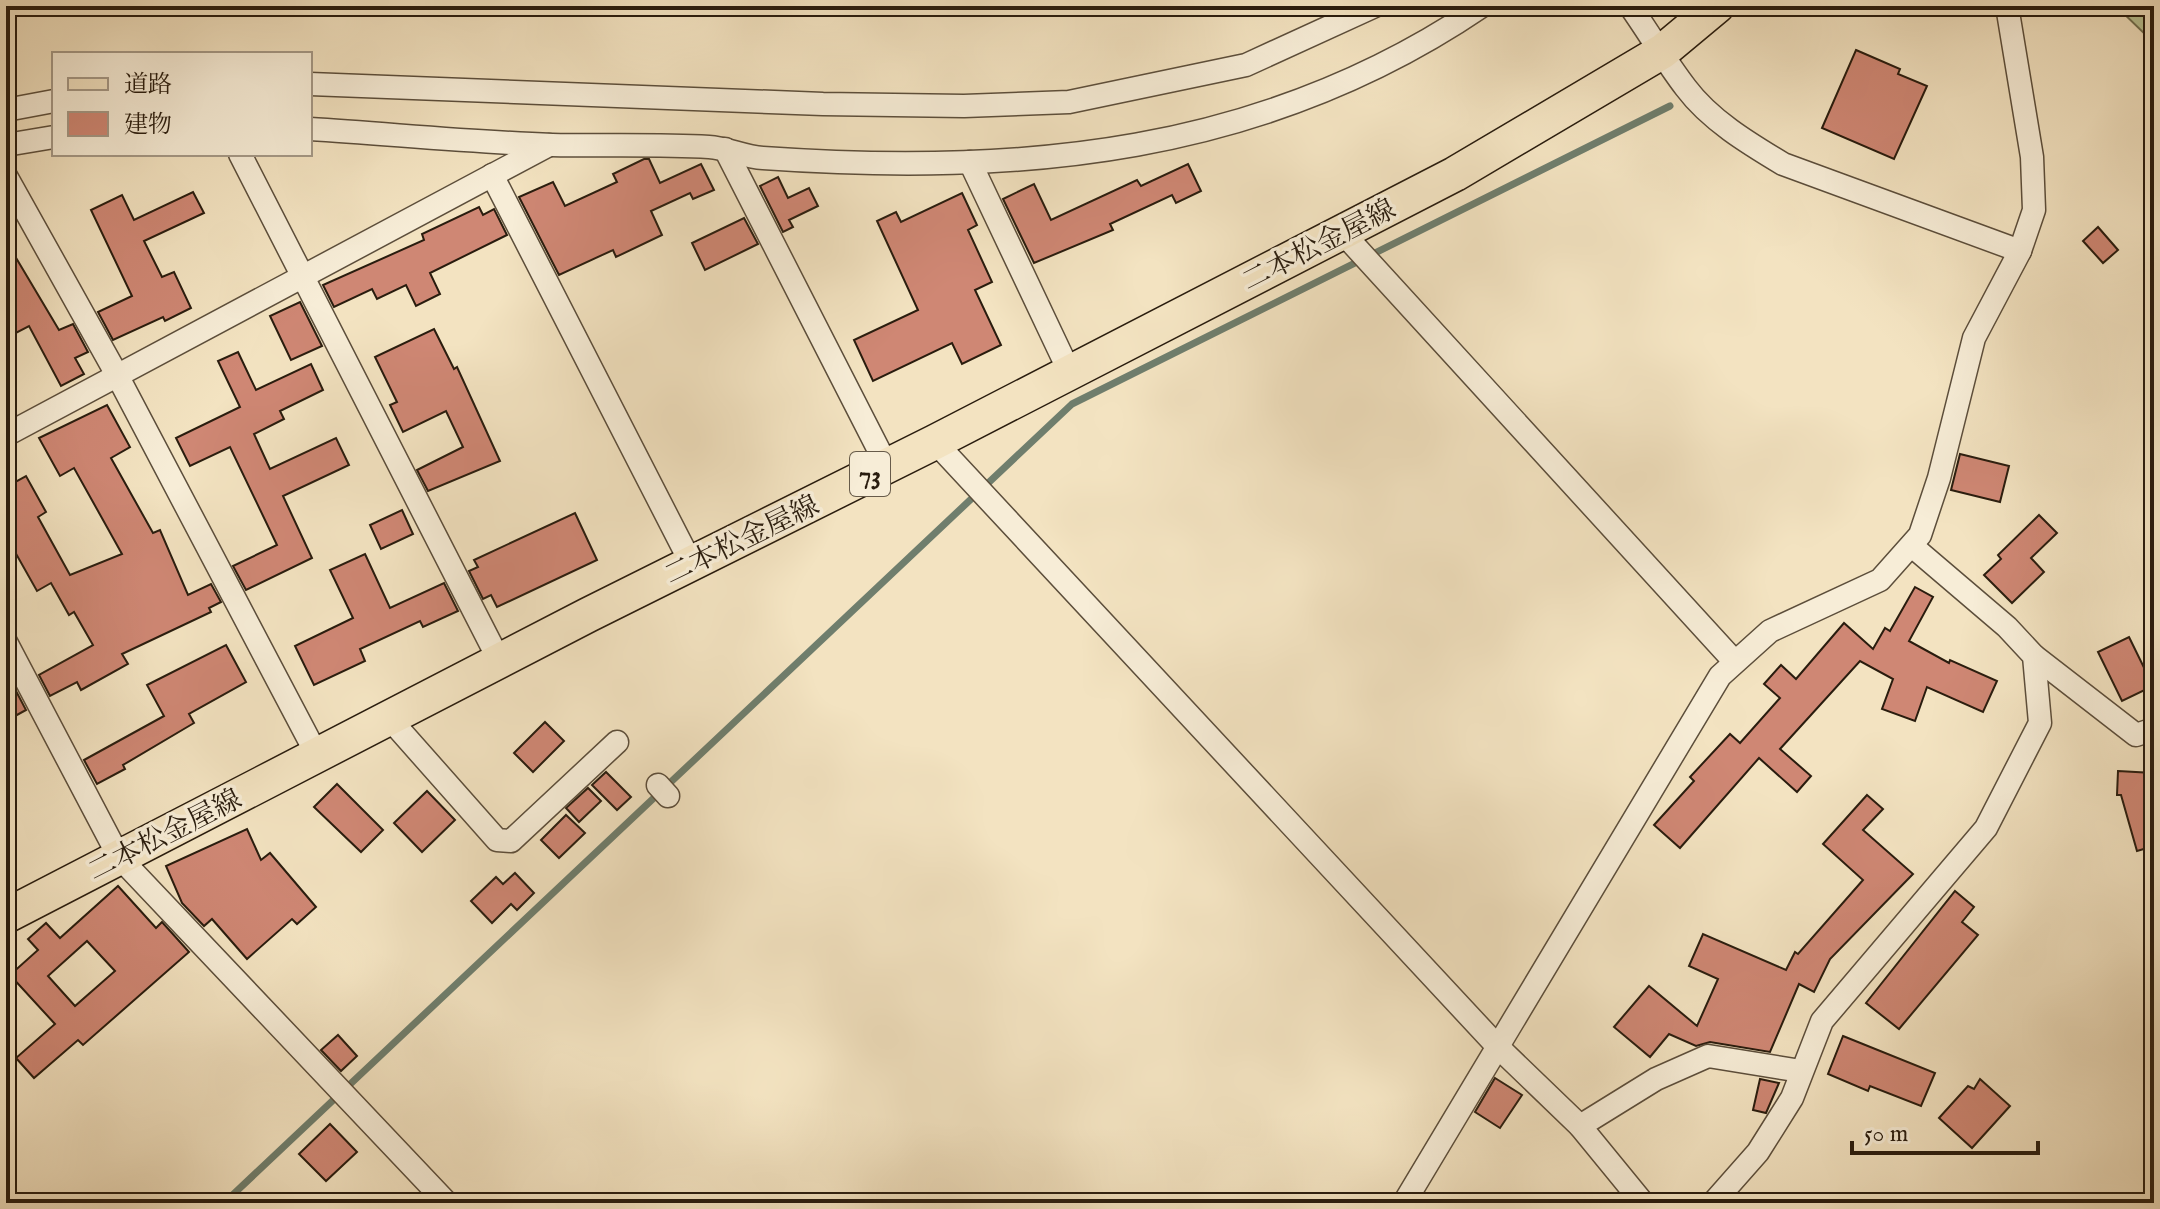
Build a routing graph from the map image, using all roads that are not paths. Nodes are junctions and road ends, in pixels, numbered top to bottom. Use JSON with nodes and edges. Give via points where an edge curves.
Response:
{"nodes":[{"id":1,"x":1375,"y":6,"type":"edge"},
{"id":2,"x":1482,"y":6,"type":"edge"},
{"id":3,"x":1630,"y":6,"type":"edge"},
{"id":4,"x":1717,"y":6,"type":"edge"},
{"id":5,"x":2007,"y":6,"type":"edge"},
{"id":6,"x":1663,"y":51,"type":"junction"},
{"id":7,"x":312,"y":84,"type":"edge"},
{"id":8,"x":52,"y":101,"type":"edge"},
{"id":9,"x":6,"y":110,"type":"edge"},
{"id":10,"x":312,"y":129,"type":"edge"},
{"id":11,"x":52,"y":137,"type":"edge"},
{"id":12,"x":6,"y":145,"type":"edge"},
{"id":13,"x":550,"y":145,"type":"junction"},
{"id":14,"x":725,"y":149,"type":"junction"},
{"id":15,"x":241,"y":156,"type":"edge"},
{"id":16,"x":970,"y":162,"type":"junction"},
{"id":17,"x":492,"y":175,"type":"junction"},
{"id":18,"x":6,"y":176,"type":"edge"},
{"id":19,"x":1355,"y":246,"type":"junction"},
{"id":20,"x":2020,"y":251,"type":"junction"},
{"id":21,"x":304,"y":275,"type":"junction"},
{"id":22,"x":1069,"y":371,"type":"junction"},
{"id":23,"x":117,"y":375,"type":"junction"},
{"id":24,"x":6,"y":435,"type":"edge"},
{"id":25,"x":935,"y":442,"type":"junction"},
{"id":26,"x":887,"y":466,"type":"junction"},
{"id":27,"x":1912,"y":546,"type":"junction"},
{"id":28,"x":691,"y":563,"type":"junction"},
{"id":29,"x":6,"y":642,"type":"edge"},
{"id":30,"x":2034,"y":656,"type":"junction"},
{"id":31,"x":1734,"y":661,"type":"junction"},
{"id":32,"x":500,"y":662,"type":"junction"},
{"id":33,"x":389,"y":718,"type":"junction"},
{"id":34,"x":2154,"y":729,"type":"edge"},
{"id":35,"x":617,"y":742,"type":"dead end"},
{"id":36,"x":317,"y":755,"type":"junction"},
{"id":37,"x":119,"y":857,"type":"junction"},
{"id":38,"x":6,"y":916,"type":"edge"},
{"id":39,"x":1498,"y":1047,"type":"junction"},
{"id":40,"x":1801,"y":1071,"type":"junction"},
{"id":41,"x":1580,"y":1126,"type":"junction"},
{"id":42,"x":447,"y":1203,"type":"edge"},
{"id":43,"x":1404,"y":1203,"type":"edge"},
{"id":44,"x":1643,"y":1203,"type":"edge"},
{"id":45,"x":1713,"y":1203,"type":"edge"}],
"edges":[{"from":1,"to":7,"type":"street","via":[[1246,65],[1069,102],[823,104]]},
{"from":2,"to":16,"type":"street","via":[[1392,61],[1273,111],[1188,137],[1068,157]]},
{"from":3,"to":6,"type":"street"},
{"from":4,"to":6,"type":"main road","name":"二本松金屋線","number":"73"},
{"from":5,"to":20,"type":"street","via":[[2032,157],[2034,210]]},
{"from":6,"to":19,"type":"main road","name":"二本松金屋線","number":"73","via":[[1469,166]]},
{"from":6,"to":20,"type":"street","via":[[1707,111],[1783,164]]},
{"from":8,"to":9,"type":"street"},
{"from":10,"to":13,"type":"street"},
{"from":11,"to":12,"type":"street"},
{"from":13,"to":14,"type":"street"},
{"from":13,"to":17,"type":"street"},
{"from":14,"to":16,"type":"street","via":[[758,158]]},
{"from":14,"to":26,"type":"street"},
{"from":15,"to":21,"type":"street"},
{"from":16,"to":22,"type":"street"},
{"from":17,"to":21,"type":"street"},
{"from":17,"to":28,"type":"street"},
{"from":18,"to":23,"type":"street"},
{"from":19,"to":22,"type":"main road","name":"二本松金屋線","number":"73"},
{"from":19,"to":31,"type":"street"},
{"from":20,"to":27,"type":"street","via":[[1974,338],[1939,478]]},
{"from":21,"to":23,"type":"street"},
{"from":21,"to":32,"type":"street"},
{"from":22,"to":25,"type":"main road","name":"二本松金屋線","number":"73"},
{"from":23,"to":24,"type":"street"},
{"from":23,"to":36,"type":"street"},
{"from":25,"to":26,"type":"main road","name":"二本松金屋線","number":"73"},
{"from":25,"to":39,"type":"street"},
{"from":26,"to":28,"type":"main road","name":"二本松金屋線","number":"73"},
{"from":27,"to":30,"type":"street"},
{"from":27,"to":31,"type":"street","via":[[1880,580],[1770,631]]},
{"from":28,"to":32,"type":"main road","name":"二本松金屋線","number":"73"},
{"from":29,"to":37,"type":"street"},
{"from":30,"to":34,"type":"street","via":[[2136,735]]},
{"from":30,"to":40,"type":"street","via":[[2040,723],[1986,828],[1822,1021]]},
{"from":31,"to":39,"type":"street","via":[[1710,691]]},
{"from":32,"to":33,"type":"main road","name":"二本松金屋線","number":"73"},
{"from":33,"to":35,"type":"street","via":[[497,840],[511,841]]},
{"from":33,"to":36,"type":"main road","name":"二本松金屋線","number":"73"},
{"from":36,"to":37,"type":"main road","name":"二本松金屋線","number":"73"},
{"from":37,"to":38,"type":"main road","name":"二本松金屋線","number":"73"},
{"from":37,"to":42,"type":"street"},
{"from":39,"to":41,"type":"street"},
{"from":39,"to":43,"type":"street"},
{"from":40,"to":41,"type":"street","via":[[1708,1056],[1656,1079]]},
{"from":40,"to":45,"type":"street","via":[[1792,1098],[1758,1152]]},
{"from":41,"to":44,"type":"street"}]}
